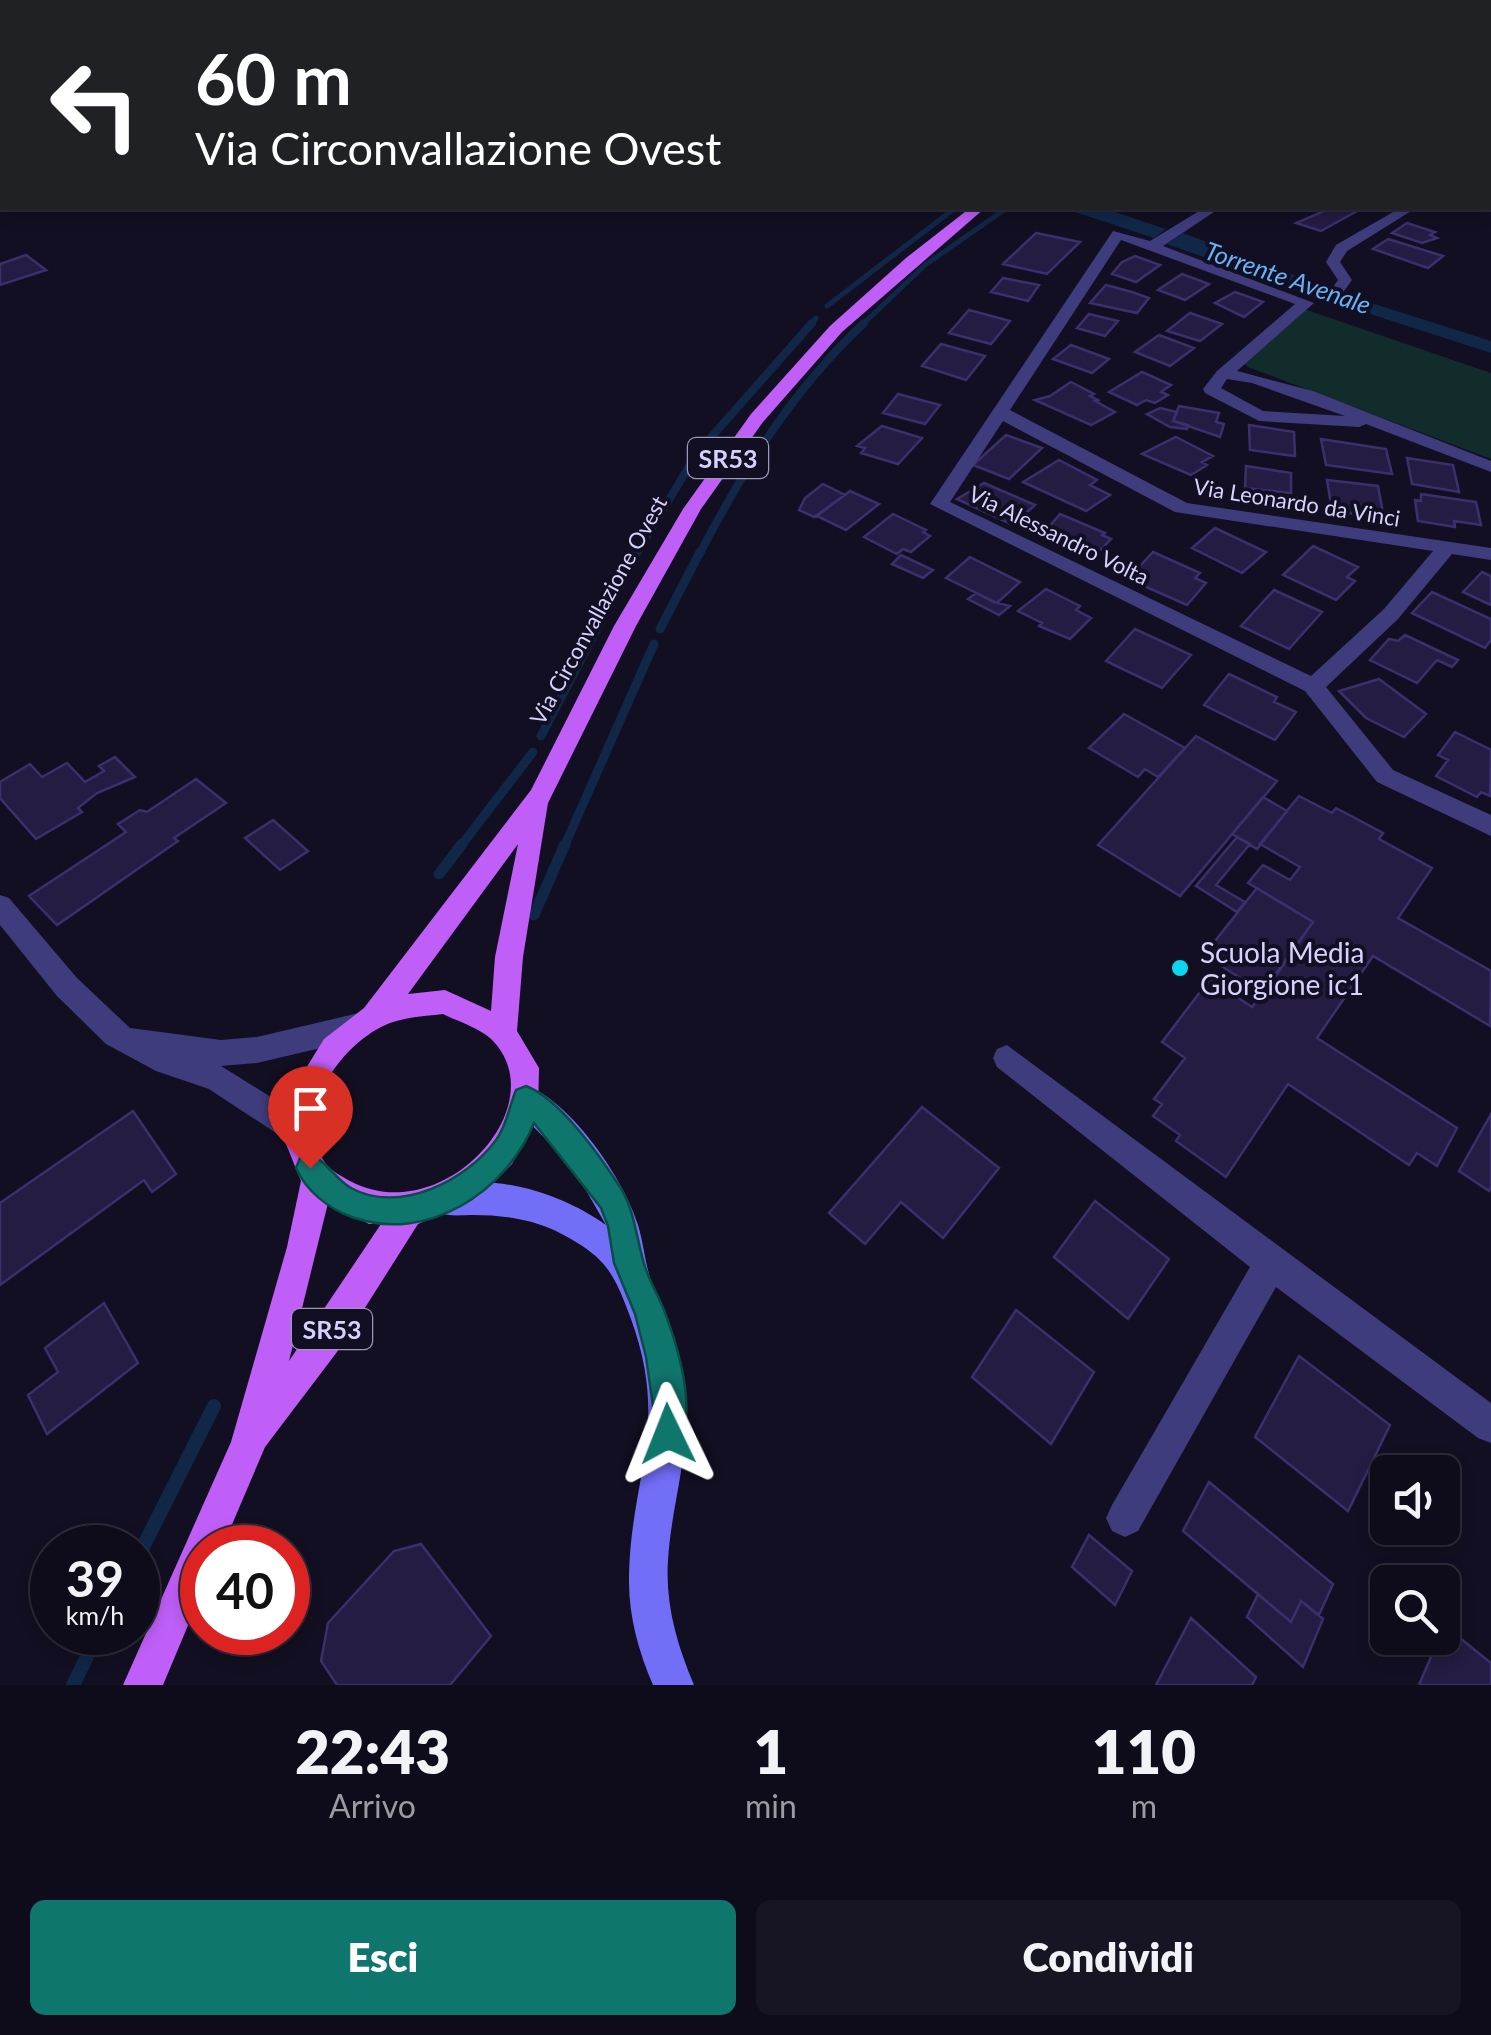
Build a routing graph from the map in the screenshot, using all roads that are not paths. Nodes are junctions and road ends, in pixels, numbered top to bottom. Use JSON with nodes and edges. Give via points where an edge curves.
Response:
{"nodes":[{"id":1,"x":975,"y":210,"type":"edge"},
{"id":2,"x":1210,"y":210,"type":"edge"},
{"id":3,"x":1406,"y":210,"type":"edge"},
{"id":4,"x":1157,"y":243,"type":"junction"},
{"id":5,"x":1337,"y":290,"type":"dead end"},
{"id":6,"x":1223,"y":374,"type":"junction"},
{"id":7,"x":998,"y":410,"type":"junction"},
{"id":8,"x":1367,"y":421,"type":"junction"},
{"id":9,"x":1491,"y":467,"type":"edge"},
{"id":10,"x":1446,"y":548,"type":"junction"},
{"id":11,"x":1491,"y":554,"type":"edge"},
{"id":12,"x":1313,"y":686,"type":"junction"},
{"id":13,"x":540,"y":796,"type":"junction"},
{"id":14,"x":1491,"y":826,"type":"edge"},
{"id":15,"x":0,"y":906,"type":"edge"},
{"id":16,"x":367,"y":1021,"type":"junction"},
{"id":17,"x":504,"y":1029,"type":"junction"},
{"id":18,"x":116,"y":1035,"type":"junction"},
{"id":19,"x":1007,"y":1058,"type":"dead end"},
{"id":20,"x":526,"y":1099,"type":"junction"},
{"id":21,"x":299,"y":1131,"type":"junction"},
{"id":22,"x":316,"y":1178,"type":"junction"},
{"id":23,"x":424,"y":1206,"type":"junction"},
{"id":24,"x":628,"y":1263,"type":"junction"},
{"id":25,"x":1271,"y":1263,"type":"junction"},
{"id":26,"x":1491,"y":1425,"type":"edge"},
{"id":27,"x":248,"y":1444,"type":"junction"},
{"id":28,"x":1125,"y":1518,"type":"dead end"},
{"id":29,"x":213,"y":1525,"type":"edge"},
{"id":30,"x":180,"y":1601,"type":"edge"},
{"id":31,"x":143,"y":1685,"type":"edge"},
{"id":32,"x":674,"y":1685,"type":"edge"}],
"edges":[{"from":1,"to":13,"type":"main road","name":"Via Circonvallazione Ovest","number":"SR53","via":[[836,329],[757,418],[692,509]]},
{"from":2,"to":4,"type":"street"},
{"from":3,"to":5,"type":"street","via":[[1340,248],[1333,262],[1346,280]]},
{"from":4,"to":6,"type":"street","name":"Via Alessandro Volta","via":[[1306,303]]},
{"from":4,"to":7,"type":"street","name":"Via Alessandro Volta","via":[[1118,234]]},
{"from":6,"to":8,"type":"street","via":[[1307,395]]},
{"from":6,"to":8,"type":"street","via":[[1211,390],[1259,416]]},
{"from":7,"to":10,"type":"street","name":"Via Leonardo da Vinci","via":[[1182,508]]},
{"from":7,"to":12,"type":"street","name":"Via Alessandro Volta","via":[[939,504]]},
{"from":8,"to":9,"type":"street"},
{"from":10,"to":11,"type":"street","name":"Via Leonardo da Vinci"},
{"from":10,"to":12,"type":"street","via":[[1391,614]]},
{"from":12,"to":14,"type":"street","name":"Via Alessandro Volta","via":[[1385,776]]},
{"from":13,"to":16,"type":"main road","name":"Via Circonvallazione Ovest","number":"SR53"},
{"from":13,"to":17,"type":"main road","name":"Via Circonvallazione Ovest","number":"SR53","via":[[509,957]]},
{"from":15,"to":18,"type":"street"},
{"from":16,"to":17,"type":"main road","name":"Via Circonvallazione Ovest","number":"SR53","via":[[409,1004],[445,1002],[478,1011]]},
{"from":16,"to":18,"type":"street","via":[[221,1053]]},
{"from":16,"to":21,"type":"main road","name":"Via Circonvallazione Ovest","number":"SR53","via":[[334,1046],[315,1072]]},
{"from":17,"to":20,"type":"main road","name":"Via Circonvallazione Ovest","number":"SR53","via":[[522,1060]]},
{"from":18,"to":21,"type":"street","via":[[166,1062],[217,1078]]},
{"from":19,"to":25,"type":"street"},
{"from":20,"to":23,"type":"main road","number":"SR53","via":[[520,1124],[489,1170]]},
{"from":20,"to":24,"type":"street","via":[[552,1121],[611,1199]]},
{"from":21,"to":22,"type":"main road"},
{"from":22,"to":23,"type":"main road","via":[[341,1199],[372,1210]]},
{"from":22,"to":27,"type":"main road","number":"SR53"},
{"from":23,"to":24,"type":"street","via":[[478,1198],[553,1210]]},
{"from":23,"to":27,"type":"main road","number":"SR53"},
{"from":24,"to":32,"type":"street","via":[[656,1334],[669,1406],[645,1580]]},
{"from":25,"to":26,"type":"street"},
{"from":25,"to":28,"type":"street"},
{"from":27,"to":29,"type":"main road","number":"SR53"},
{"from":30,"to":31,"type":"main road","number":"SR53"}]}
